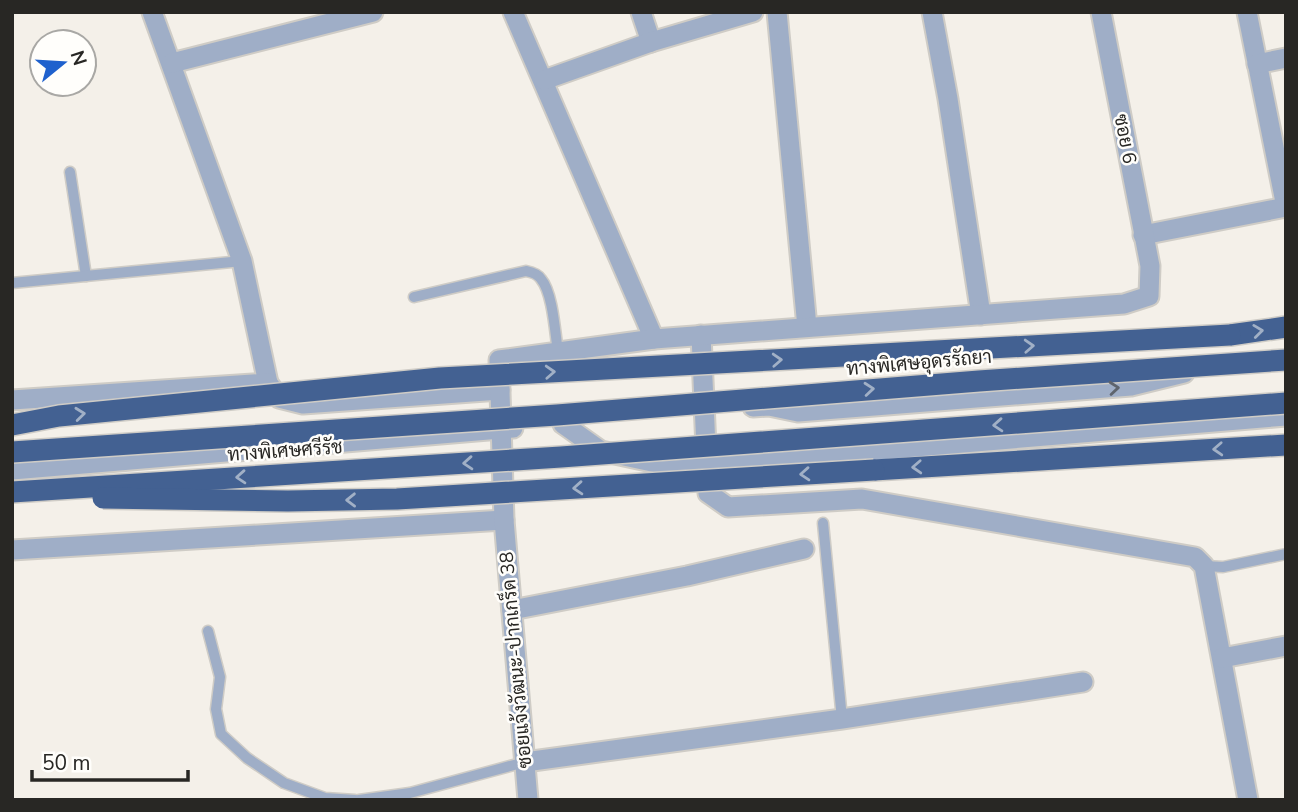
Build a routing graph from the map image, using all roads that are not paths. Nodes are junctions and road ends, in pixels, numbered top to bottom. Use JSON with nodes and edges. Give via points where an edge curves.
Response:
{"nodes":[{"id":1,"x":152,"y":12,"type":"edge"},
{"id":2,"x":373,"y":12,"type":"edge"},
{"id":3,"x":513,"y":12,"type":"edge"},
{"id":4,"x":641,"y":12,"type":"edge"},
{"id":5,"x":753,"y":12,"type":"edge"},
{"id":6,"x":777,"y":12,"type":"edge"},
{"id":7,"x":932,"y":12,"type":"edge"},
{"id":8,"x":1101,"y":12,"type":"edge"},
{"id":9,"x":1247,"y":12,"type":"edge"},
{"id":10,"x":651,"y":42,"type":"junction"},
{"id":11,"x":1286,"y":58,"type":"edge"},
{"id":12,"x":173,"y":63,"type":"junction"},
{"id":13,"x":1257,"y":64,"type":"junction"},
{"id":14,"x":544,"y":80,"type":"junction"},
{"id":15,"x":70,"y":172,"type":"dead end"},
{"id":16,"x":1286,"y":207,"type":"edge"},
{"id":17,"x":1143,"y":235,"type":"junction"},
{"id":18,"x":242,"y":261,"type":"junction"},
{"id":19,"x":86,"y":276,"type":"junction"},
{"id":20,"x":12,"y":283,"type":"edge"},
{"id":21,"x":414,"y":298,"type":"dead end"},
{"id":22,"x":981,"y":315,"type":"junction"},
{"id":23,"x":807,"y":327,"type":"junction"},
{"id":24,"x":1286,"y":327,"type":"edge"},
{"id":25,"x":701,"y":335,"type":"junction"},
{"id":26,"x":654,"y":339,"type":"junction"},
{"id":27,"x":558,"y":352,"type":"junction"},
{"id":28,"x":1286,"y":352,"type":"edge"},
{"id":29,"x":1286,"y":360,"type":"edge"},
{"id":30,"x":268,"y":383,"type":"junction"},
{"id":31,"x":500,"y":390,"type":"junction"},
{"id":32,"x":12,"y":400,"type":"edge"},
{"id":33,"x":1286,"y":403,"type":"edge"},
{"id":34,"x":705,"y":412,"type":"junction"},
{"id":35,"x":1286,"y":416,"type":"edge"},
{"id":36,"x":560,"y":419,"type":"junction"},
{"id":37,"x":12,"y":425,"type":"edge"},
{"id":38,"x":501,"y":429,"type":"junction"},
{"id":39,"x":1286,"y":445,"type":"edge"},
{"id":40,"x":12,"y":452,"type":"edge"},
{"id":41,"x":706,"y":466,"type":"junction"},
{"id":42,"x":12,"y":470,"type":"edge"},
{"id":43,"x":12,"y":493,"type":"edge"},
{"id":44,"x":504,"y":520,"type":"junction"},
{"id":45,"x":823,"y":523,"type":"dead end"},
{"id":46,"x":804,"y":549,"type":"dead end"},
{"id":47,"x":12,"y":550,"type":"edge"},
{"id":48,"x":1286,"y":554,"type":"edge"},
{"id":49,"x":1205,"y":566,"type":"junction"},
{"id":50,"x":512,"y":610,"type":"junction"},
{"id":51,"x":208,"y":631,"type":"dead end"},
{"id":52,"x":1286,"y":646,"type":"edge"},
{"id":53,"x":1222,"y":658,"type":"junction"},
{"id":54,"x":1083,"y":682,"type":"dead end"},
{"id":55,"x":842,"y":719,"type":"junction"},
{"id":56,"x":525,"y":762,"type":"junction"},
{"id":57,"x":357,"y":800,"type":"edge"},
{"id":58,"x":528,"y":800,"type":"edge"},
{"id":59,"x":1248,"y":800,"type":"edge"}],
"edges":[{"from":1,"to":12,"type":"street"},
{"from":2,"to":12,"type":"street"},
{"from":3,"to":14,"type":"street"},
{"from":4,"to":10,"type":"street"},
{"from":5,"to":10,"type":"street"},
{"from":6,"to":23,"type":"street"},
{"from":7,"to":22,"type":"street"},
{"from":8,"to":17,"type":"street","name":"ซอย 6"},
{"from":9,"to":13,"type":"street"},
{"from":10,"to":14,"type":"street"},
{"from":11,"to":13,"type":"street"},
{"from":12,"to":18,"type":"street"},
{"from":13,"to":16,"type":"street"},
{"from":14,"to":26,"type":"street"},
{"from":15,"to":19,"type":"lane"},
{"from":16,"to":17,"type":"street"},
{"from":17,"to":22,"type":"street","name":"ซอย 6","via":[[1150,266],[1149,296],[1124,304]]},
{"from":18,"to":19,"type":"lane"},
{"from":18,"to":30,"type":"street"},
{"from":19,"to":20,"type":"lane"},
{"from":21,"to":27,"type":"lane","via":[[526,271],[536,274],[550,306]]},
{"from":22,"to":23,"type":"street"},
{"from":23,"to":25,"type":"street"},
{"from":37,"to":24,"type":"highway","one_way":true,"bridge":true,"via":[[60,416],[440,378],[1230,335]]},
{"from":25,"to":26,"type":"street"},
{"from":25,"to":34,"type":"street"},
{"from":26,"to":27,"type":"street"},
{"from":27,"to":31,"type":"street","name":"ซอยแจ้งวัฒนะ-ปากเกร็ด 38","via":[[499,360]]},
{"from":34,"to":28,"type":"street","one_way":true,"via":[[769,405],[798,412],[1132,386],[1245,357]]},
{"from":36,"to":29,"type":"highway","name":"ทางพิเศษอุดรรัถยา","one_way":true,"bridge":true,"via":[[979,381]]},
{"from":30,"to":31,"type":"street","via":[[279,398],[303,404]]},
{"from":30,"to":32,"type":"street"},
{"from":31,"to":38,"type":"street","name":"ซอยแจ้งวัฒนะ-ปากเกร็ด 38"},
{"from":33,"to":43,"type":"highway","name":"ทางพิเศษศรีรัช","one_way":true,"bridge":true},
{"from":34,"to":36,"type":"street"},
{"from":34,"to":41,"type":"street"},
{"from":35,"to":41,"type":"street"},
{"from":36,"to":38,"type":"street"},
{"from":36,"to":40,"type":"highway","name":"ทางพิเศษศรีรัช","bridge":true},
{"from":36,"to":41,"type":"street","via":[[601,451],[676,467]]},
{"from":38,"to":42,"type":"street"},
{"from":38,"to":44,"type":"street","name":"ซอยแจ้งวัฒนะ-ปากเกร็ด 38"},
{"from":39,"to":43,"type":"highway","one_way":true,"bridge":true,"via":[[397,499],[188,500]]},
{"from":41,"to":49,"type":"street","via":[[708,493],[728,507],[862,499],[1195,557]]},
{"from":44,"to":47,"type":"street"},
{"from":44,"to":50,"type":"street","name":"ซอยแจ้งวัฒนะ-ปากเกร็ด 38"},
{"from":45,"to":55,"type":"lane"},
{"from":46,"to":50,"type":"street"},
{"from":48,"to":49,"type":"lane","via":[[1223,567]]},
{"from":49,"to":53,"type":"street"},
{"from":50,"to":56,"type":"street","name":"ซอยแจ้งวัฒนะ-ปากเกร็ด 38"},
{"from":51,"to":57,"type":"lane","via":[[219,677],[216,709],[221,734],[284,783],[325,798]]},
{"from":52,"to":53,"type":"street"},
{"from":53,"to":59,"type":"street"},
{"from":54,"to":55,"type":"street"},
{"from":55,"to":56,"type":"street"},
{"from":56,"to":57,"type":"lane","via":[[410,793]]},
{"from":56,"to":58,"type":"street","name":"ซอยแจ้งวัฒนะ-ปากเกร็ด 38"}]}
